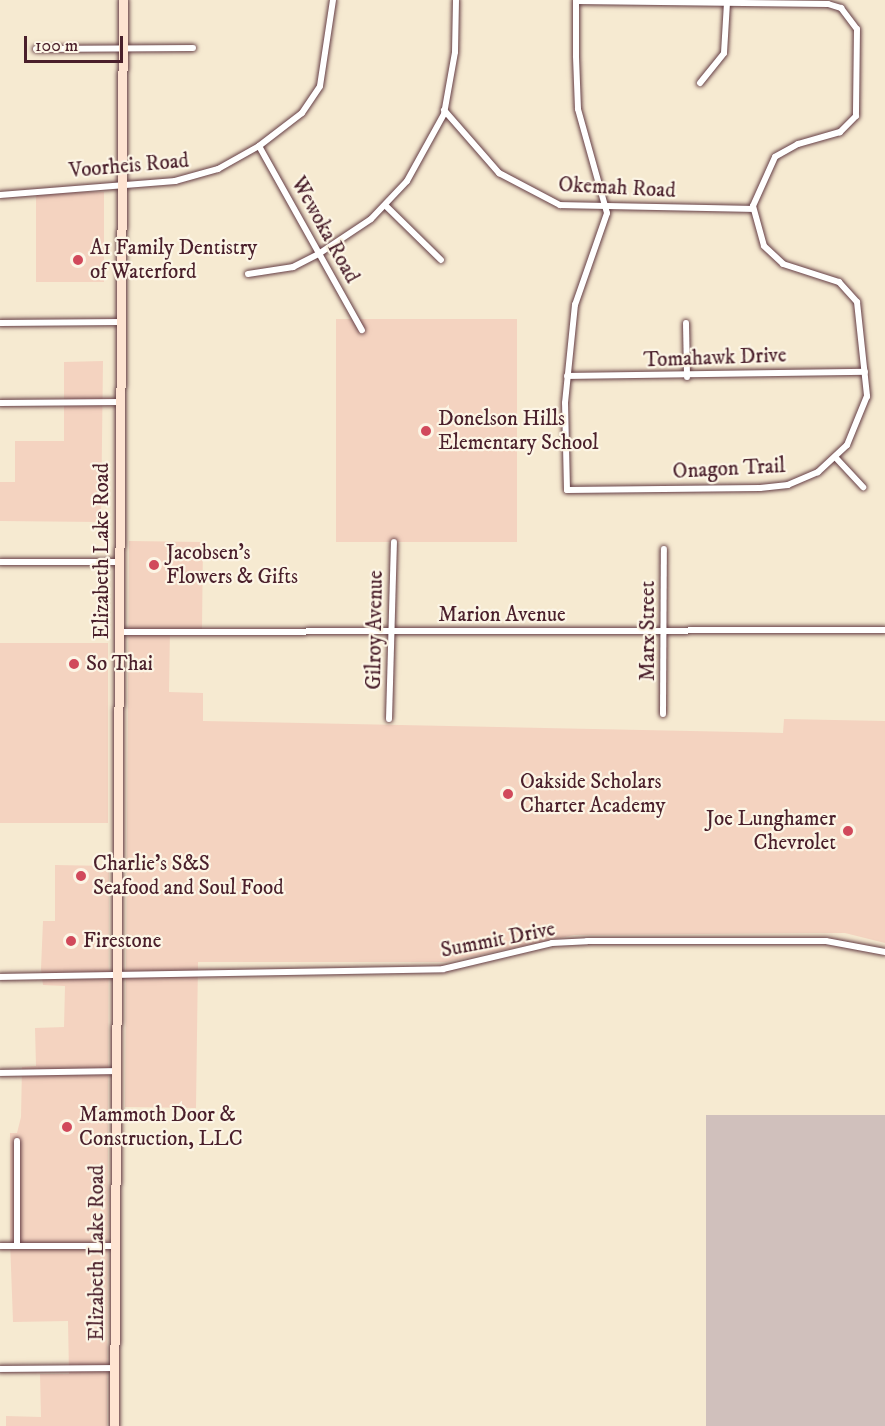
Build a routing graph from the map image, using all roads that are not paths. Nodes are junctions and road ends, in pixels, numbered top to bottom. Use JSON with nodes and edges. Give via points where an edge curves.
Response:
{"nodes":[{"id":1,"x":123,"y":0,"type":"edge"},
{"id":2,"x":333,"y":0,"type":"edge"},
{"id":3,"x":456,"y":0,"type":"edge"},
{"id":4,"x":576,"y":1,"type":"edge"},
{"id":5,"x":727,"y":2,"type":"junction"},
{"id":6,"x":123,"y":47,"type":"junction"},
{"id":7,"x":194,"y":48,"type":"dead end"},
{"id":8,"x":36,"y":49,"type":"dead end"},
{"id":9,"x":700,"y":83,"type":"dead end"},
{"id":10,"x":444,"y":110,"type":"junction"},
{"id":11,"x":259,"y":146,"type":"junction"},
{"id":12,"x":122,"y":183,"type":"junction"},
{"id":13,"x":0,"y":195,"type":"edge"},
{"id":14,"x":386,"y":206,"type":"junction"},
{"id":15,"x":607,"y":208,"type":"junction"},
{"id":16,"x":753,"y":209,"type":"junction"},
{"id":17,"x":320,"y":253,"type":"junction"},
{"id":18,"x":441,"y":260,"type":"dead end"},
{"id":19,"x":248,"y":274,"type":"dead end"},
{"id":20,"x":121,"y":322,"type":"junction"},
{"id":21,"x":0,"y":323,"type":"edge"},
{"id":22,"x":686,"y":323,"type":"dead end"},
{"id":23,"x":362,"y":330,"type":"dead end"},
{"id":24,"x":865,"y":372,"type":"junction"},
{"id":25,"x":567,"y":376,"type":"junction"},
{"id":26,"x":687,"y":377,"type":"junction"},
{"id":27,"x":121,"y":402,"type":"junction"},
{"id":28,"x":0,"y":403,"type":"edge"},
{"id":29,"x":836,"y":458,"type":"junction"},
{"id":30,"x":863,"y":487,"type":"dead end"},
{"id":31,"x":394,"y":542,"type":"dead end"},
{"id":32,"x":664,"y":549,"type":"dead end"},
{"id":33,"x":0,"y":562,"type":"edge"},
{"id":34,"x":120,"y":562,"type":"junction"},
{"id":35,"x":885,"y":630,"type":"edge"},
{"id":36,"x":391,"y":631,"type":"junction"},
{"id":37,"x":665,"y":631,"type":"junction"},
{"id":38,"x":119,"y":632,"type":"junction"},
{"id":39,"x":663,"y":714,"type":"dead end"},
{"id":40,"x":390,"y":718,"type":"dead end"},
{"id":41,"x":885,"y":952,"type":"edge"},
{"id":42,"x":117,"y":976,"type":"junction"},
{"id":43,"x":0,"y":977,"type":"edge"},
{"id":44,"x":116,"y":1071,"type":"junction"},
{"id":45,"x":0,"y":1073,"type":"edge"},
{"id":46,"x":17,"y":1141,"type":"dead end"},
{"id":47,"x":0,"y":1246,"type":"edge"},
{"id":48,"x":16,"y":1246,"type":"junction"},
{"id":49,"x":116,"y":1246,"type":"junction"},
{"id":50,"x":115,"y":1368,"type":"junction"},
{"id":51,"x":0,"y":1369,"type":"edge"},
{"id":52,"x":114,"y":1426,"type":"edge"}],
"edges":[{"from":1,"to":6,"type":"main road","name":"Elizabeth Lake Road"},
{"from":2,"to":11,"type":"street","name":"Voorheis Road","via":[[320,86],[302,113]]},
{"from":3,"to":10,"type":"street"},
{"from":4,"to":5,"type":"street"},
{"from":4,"to":15,"type":"street","via":[[578,109]]},
{"from":5,"to":9,"type":"street","via":[[724,53]]},
{"from":5,"to":16,"type":"street","via":[[828,4],[850,17],[858,36],[856,116],[840,132],[798,144],[775,157],[758,186]]},
{"from":6,"to":7,"type":"street"},
{"from":6,"to":8,"type":"street"},
{"from":6,"to":12,"type":"main road","name":"Elizabeth Lake Road"},
{"from":10,"to":14,"type":"street","via":[[418,163]]},
{"from":10,"to":15,"type":"street","name":"Okemah Road","via":[[514,185],[560,205]]},
{"from":11,"to":12,"type":"street","name":"Voorheis Road","via":[[200,176]]},
{"from":11,"to":17,"type":"street","name":"Wewoka Road"},
{"from":12,"to":13,"type":"street","name":"Voorheis Road"},
{"from":12,"to":20,"type":"main road","name":"Elizabeth Lake Road"},
{"from":14,"to":17,"type":"street"},
{"from":14,"to":18,"type":"street"},
{"from":15,"to":16,"type":"street","name":"Okemah Road"},
{"from":15,"to":25,"type":"street","via":[[575,305]]},
{"from":16,"to":24,"type":"street","via":[[764,246],[783,264],[839,282],[851,292],[857,302]]},
{"from":17,"to":19,"type":"street","via":[[293,267]]},
{"from":17,"to":23,"type":"street","name":"Wewoka Road"},
{"from":20,"to":21,"type":"street"},
{"from":20,"to":27,"type":"main road","name":"Elizabeth Lake Road"},
{"from":22,"to":26,"type":"street"},
{"from":24,"to":26,"type":"street","name":"Tomahawk Drive"},
{"from":24,"to":29,"type":"street","via":[[862,414]]},
{"from":25,"to":26,"type":"street","name":"Tomahawk Drive"},
{"from":25,"to":29,"type":"street","name":"Onagon Trail","via":[[567,490],[788,485]]},
{"from":27,"to":28,"type":"street"},
{"from":27,"to":34,"type":"main road","name":"Elizabeth Lake Road"},
{"from":29,"to":30,"type":"street"},
{"from":31,"to":36,"type":"street","name":"Gilroy Avenue"},
{"from":32,"to":37,"type":"street","name":"Marx Street"},
{"from":33,"to":34,"type":"street"},
{"from":34,"to":38,"type":"main road","name":"Elizabeth Lake Road"},
{"from":35,"to":37,"type":"street","name":"Marion Avenue"},
{"from":36,"to":37,"type":"street","name":"Marion Avenue"},
{"from":36,"to":38,"type":"street","name":"Marion Avenue"},
{"from":36,"to":40,"type":"street","name":"Gilroy Avenue"},
{"from":37,"to":39,"type":"street","name":"Marx Street"},
{"from":38,"to":42,"type":"main road","name":"Elizabeth Lake Road"},
{"from":41,"to":42,"type":"street","name":"Summit Drive","via":[[826,941],[587,941],[552,943],[443,969],[162,970]]},
{"from":42,"to":43,"type":"street","name":"Summit Drive"},
{"from":42,"to":44,"type":"main road","name":"Elizabeth Lake Road"},
{"from":44,"to":45,"type":"street"},
{"from":44,"to":49,"type":"main road","name":"Elizabeth Lake Road"},
{"from":46,"to":48,"type":"street"},
{"from":47,"to":48,"type":"street"},
{"from":48,"to":49,"type":"street"},
{"from":49,"to":50,"type":"main road","name":"Elizabeth Lake Road"},
{"from":50,"to":51,"type":"street"},
{"from":50,"to":52,"type":"main road","name":"Elizabeth Lake Road"}]}
